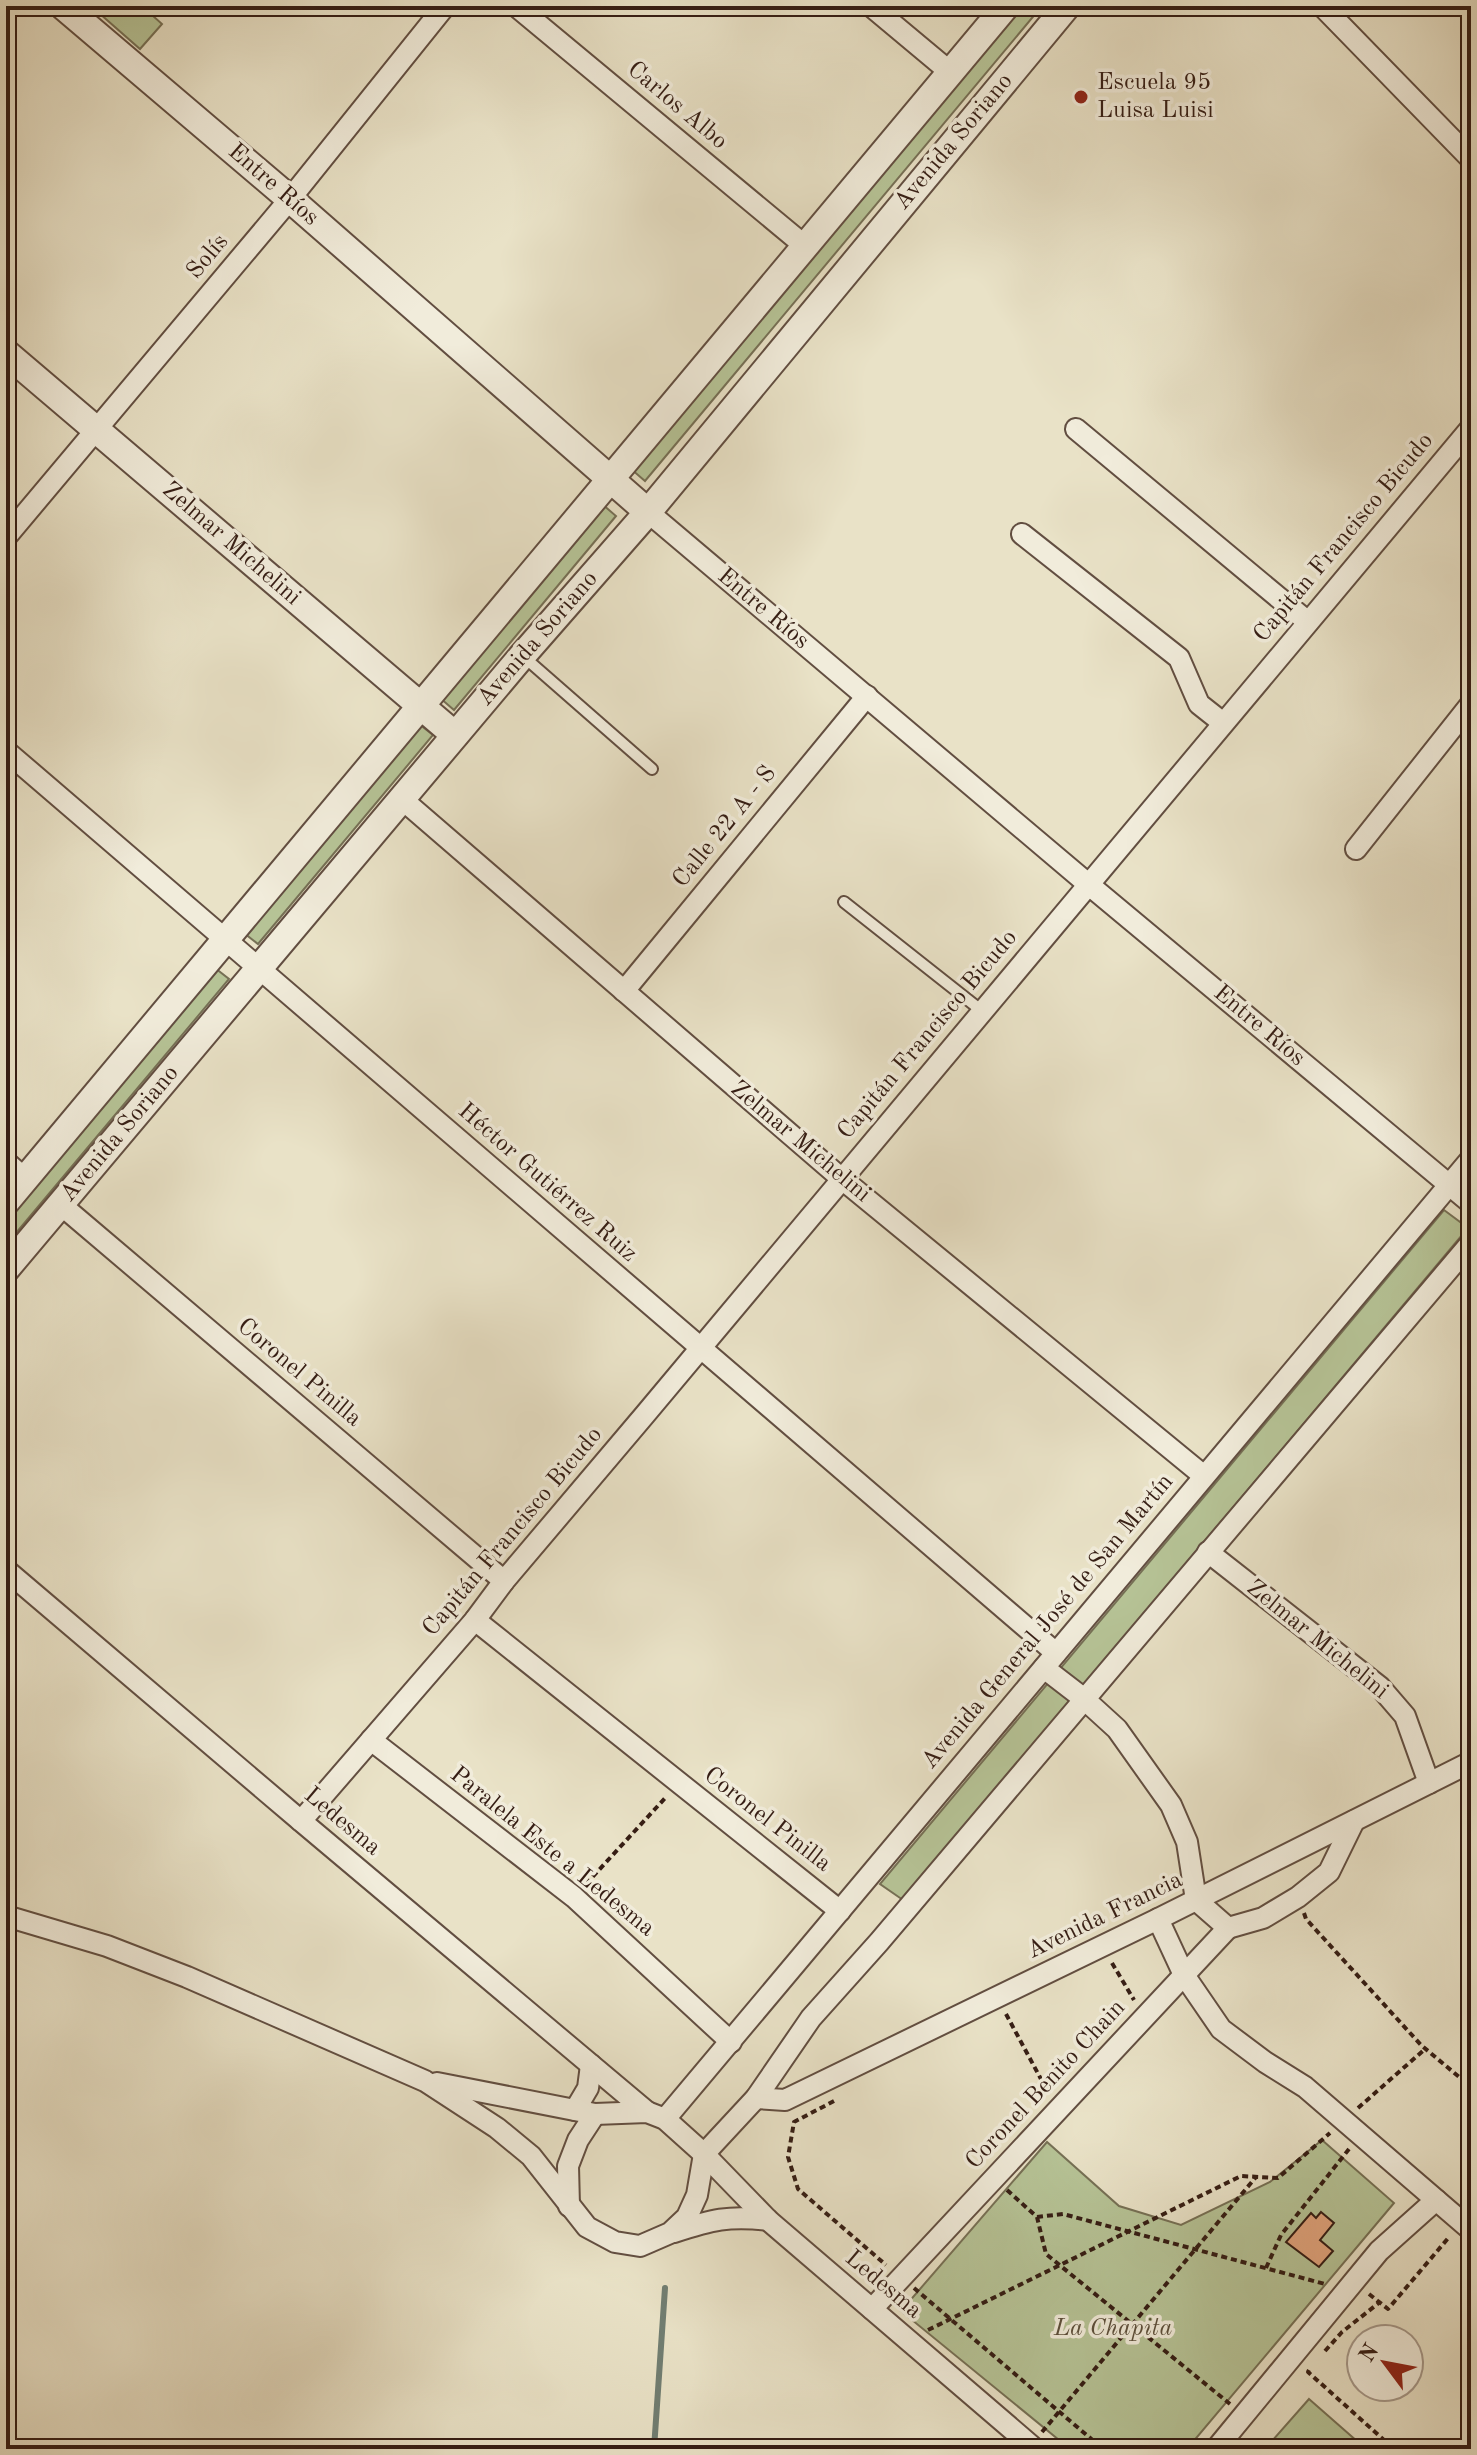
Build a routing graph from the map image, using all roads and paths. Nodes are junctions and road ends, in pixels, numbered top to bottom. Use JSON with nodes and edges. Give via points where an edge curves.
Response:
{"nodes":[{"id":1,"x":63,"y":6,"type":"edge"},
{"id":2,"x":445,"y":6,"type":"edge"},
{"id":3,"x":516,"y":6,"type":"edge"},
{"id":4,"x":871,"y":6,"type":"edge"},
{"id":5,"x":1006,"y":6,"type":"edge"},
{"id":6,"x":1067,"y":6,"type":"edge"},
{"id":7,"x":1322,"y":6,"type":"edge"},
{"id":8,"x":950,"y":72,"type":"junction"},
{"id":9,"x":1471,"y":159,"type":"edge"},
{"id":10,"x":290,"y":199,"type":"junction"},
{"id":11,"x":805,"y":246,"type":"junction"},
{"id":12,"x":6,"y":353,"type":"edge"},
{"id":13,"x":1471,"y":428,"type":"edge"},
{"id":14,"x":97,"y":429,"type":"junction"},
{"id":15,"x":1076,"y":429,"type":"dead end"},
{"id":16,"x":610,"y":480,"type":"junction"},
{"id":17,"x":648,"y":512,"type":"junction"},
{"id":18,"x":1022,"y":534,"type":"dead end"},
{"id":19,"x":6,"y":537,"type":"edge"},
{"id":20,"x":1308,"y":622,"type":"junction"},
{"id":21,"x":522,"y":656,"type":"junction"},
{"id":22,"x":867,"y":696,"type":"junction"},
{"id":23,"x":1471,"y":704,"type":"edge"},
{"id":24,"x":421,"y":706,"type":"junction"},
{"id":25,"x":1223,"y":723,"type":"junction"},
{"id":26,"x":455,"y":735,"type":"junction"},
{"id":27,"x":6,"y":751,"type":"edge"},
{"id":28,"x":652,"y":769,"type":"dead end"},
{"id":29,"x":403,"y":800,"type":"junction"},
{"id":30,"x":1356,"y":849,"type":"dead end"},
{"id":31,"x":1088,"y":884,"type":"junction"},
{"id":32,"x":844,"y":902,"type":"dead end"},
{"id":33,"x":225,"y":939,"type":"junction"},
{"id":34,"x":259,"y":970,"type":"junction"},
{"id":35,"x":624,"y":991,"type":"junction"},
{"id":36,"x":982,"y":1011,"type":"junction"},
{"id":37,"x":1471,"y":1159,"type":"edge"},
{"id":38,"x":16,"y":1170,"type":"edge"},
{"id":39,"x":842,"y":1179,"type":"junction"},
{"id":40,"x":1449,"y":1185,"type":"junction"},
{"id":41,"x":6,"y":1202,"type":"edge"},
{"id":42,"x":1471,"y":1203,"type":"edge"},
{"id":43,"x":60,"y":1204,"type":"junction"},
{"id":44,"x":1471,"y":1243,"type":"edge"},
{"id":45,"x":6,"y":1269,"type":"edge"},
{"id":46,"x":701,"y":1349,"type":"junction"},
{"id":47,"x":1204,"y":1476,"type":"junction"},
{"id":48,"x":1208,"y":1552,"type":"junction"},
{"id":49,"x":6,"y":1570,"type":"edge"},
{"id":50,"x":504,"y":1581,"type":"junction"},
{"id":51,"x":475,"y":1620,"type":"junction"},
{"id":52,"x":1050,"y":1660,"type":"junction"},
{"id":53,"x":1083,"y":1698,"type":"junction"},
{"id":54,"x":371,"y":1740,"type":"junction"},
{"id":55,"x":1471,"y":1762,"type":"edge"},
{"id":56,"x":679,"y":1783,"type":"junction"},
{"id":57,"x":1429,"y":1783,"type":"junction"},
{"id":58,"x":301,"y":1821,"type":"junction"},
{"id":59,"x":1354,"y":1821,"type":"junction"},
{"id":60,"x":574,"y":1897,"type":"junction"},
{"id":61,"x":1298,"y":1897,"type":"junction"},
{"id":62,"x":1196,"y":1900,"type":"junction"},
{"id":63,"x":840,"y":1911,"type":"junction"},
{"id":64,"x":6,"y":1916,"type":"edge"},
{"id":65,"x":1158,"y":1919,"type":"junction"},
{"id":66,"x":1228,"y":1928,"type":"junction"},
{"id":67,"x":1109,"y":1957,"type":"dead end"},
{"id":68,"x":1184,"y":1975,"type":"junction"},
{"id":69,"x":1005,"y":2012,"type":"dead end"},
{"id":70,"x":1145,"y":2018,"type":"junction"},
{"id":71,"x":731,"y":2042,"type":"junction"},
{"id":72,"x":1425,"y":2049,"type":"junction"},
{"id":73,"x":591,"y":2065,"type":"junction"},
{"id":74,"x":425,"y":2081,"type":"junction"},
{"id":75,"x":1471,"y":2087,"type":"edge"},
{"id":76,"x":756,"y":2098,"type":"junction"},
{"id":77,"x":836,"y":2100,"type":"dead end"},
{"id":78,"x":1058,"y":2110,"type":"junction"},
{"id":79,"x":585,"y":2112,"type":"junction"},
{"id":80,"x":656,"y":2116,"type":"junction"},
{"id":81,"x":1344,"y":2120,"type":"junction"},
{"id":82,"x":1360,"y":2135,"type":"junction"},
{"id":83,"x":704,"y":2154,"type":"junction"},
{"id":84,"x":1256,"y":2177,"type":"junction"},
{"id":85,"x":994,"y":2179,"type":"junction"},
{"id":86,"x":1436,"y":2200,"type":"junction"},
{"id":87,"x":569,"y":2206,"type":"junction"},
{"id":88,"x":1037,"y":2217,"type":"junction"},
{"id":89,"x":768,"y":2220,"type":"junction"},
{"id":90,"x":1466,"y":2226,"type":"edge"},
{"id":91,"x":1128,"y":2231,"type":"junction"},
{"id":92,"x":670,"y":2233,"type":"junction"},
{"id":93,"x":1195,"y":2249,"type":"junction"},
{"id":94,"x":1060,"y":2265,"type":"junction"},
{"id":95,"x":1266,"y":2268,"type":"junction"},
{"id":96,"x":901,"y":2277,"type":"junction"},
{"id":97,"x":1351,"y":2286,"type":"junction"},
{"id":98,"x":1380,"y":2302,"type":"junction"},
{"id":99,"x":872,"y":2309,"type":"junction"},
{"id":100,"x":951,"y":2319,"type":"junction"},
{"id":101,"x":1132,"y":2324,"type":"junction"},
{"id":102,"x":908,"y":2340,"type":"junction"},
{"id":103,"x":1325,"y":2352,"type":"dead end"},
{"id":104,"x":1316,"y":2362,"type":"dead end"},
{"id":105,"x":1059,"y":2412,"type":"junction"},
{"id":106,"x":1244,"y":2416,"type":"junction"},
{"id":107,"x":1033,"y":2447,"type":"edge"},
{"id":108,"x":1103,"y":2449,"type":"edge"},
{"id":109,"x":1216,"y":2449,"type":"edge"},
{"id":110,"x":1394,"y":2449,"type":"edge"}],
"edges":[{"from":1,"to":10,"type":"street","name":"Entre Ríos"},
{"from":2,"to":10,"type":"street","name":"Solís"},
{"from":3,"to":11,"type":"street","name":"Carlos Albo"},
{"from":4,"to":8,"type":"street"},
{"from":5,"to":8,"type":"street","name":"Avenida Soriano"},
{"from":6,"to":17,"type":"street","name":"Avenida Soriano"},
{"from":7,"to":9,"type":"street"},
{"from":8,"to":11,"type":"street","name":"Avenida Soriano"},
{"from":10,"to":14,"type":"street","name":"Solís"},
{"from":10,"to":16,"type":"street","name":"Entre Ríos"},
{"from":11,"to":16,"type":"street","name":"Avenida Soriano"},
{"from":12,"to":14,"type":"street","name":"Zelmar Michelini"},
{"from":13,"to":20,"type":"street","name":"Capitán Francisco Bicudo"},
{"from":14,"to":19,"type":"street","name":"Solís"},
{"from":14,"to":24,"type":"street","name":"Zelmar Michelini"},
{"from":15,"to":20,"type":"street"},
{"from":16,"to":17,"type":"street","name":"Entre Ríos"},
{"from":16,"to":24,"type":"street","name":"Avenida Soriano"},
{"from":17,"to":21,"type":"street","name":"Avenida Soriano"},
{"from":17,"to":22,"type":"street","name":"Entre Ríos"},
{"from":18,"to":25,"type":"street","via":[[1179,658],[1199,704]]},
{"from":20,"to":25,"type":"street","name":"Capitán Francisco Bicudo"},
{"from":21,"to":26,"type":"street","name":"Avenida Soriano"},
{"from":21,"to":28,"type":"lane"},
{"from":22,"to":31,"type":"street","name":"Entre Ríos"},
{"from":22,"to":35,"type":"street","name":"Calle 22 A - S"},
{"from":23,"to":30,"type":"street"},
{"from":24,"to":26,"type":"street","name":"Zelmar Michelini"},
{"from":24,"to":33,"type":"street","name":"Avenida Soriano"},
{"from":25,"to":31,"type":"street","name":"Capitán Francisco Bicudo"},
{"from":26,"to":29,"type":"street","name":"Avenida Soriano"},
{"from":27,"to":33,"type":"street","name":"Héctor Gutiérrez Ruiz"},
{"from":29,"to":34,"type":"street","name":"Avenida Soriano"},
{"from":29,"to":35,"type":"street","name":"Zelmar Michelini"},
{"from":31,"to":36,"type":"street","name":"Capitán Francisco Bicudo"},
{"from":31,"to":40,"type":"street","name":"Entre Ríos"},
{"from":32,"to":36,"type":"lane"},
{"from":33,"to":34,"type":"street","name":"Héctor Gutiérrez Ruiz"},
{"from":33,"to":38,"type":"street","name":"Avenida Soriano"},
{"from":34,"to":43,"type":"street","name":"Avenida Soriano"},
{"from":34,"to":46,"type":"street","name":"Héctor Gutiérrez Ruiz"},
{"from":35,"to":39,"type":"street","name":"Zelmar Michelini"},
{"from":36,"to":39,"type":"street","name":"Capitán Francisco Bicudo"},
{"from":37,"to":40,"type":"street","name":"Avenida General José de San Martín"},
{"from":38,"to":41,"type":"street","name":"Avenida Soriano"},
{"from":39,"to":46,"type":"street","name":"Capitán Francisco Bicudo"},
{"from":39,"to":47,"type":"street","name":"Zelmar Michelini"},
{"from":40,"to":42,"type":"street","name":"Entre Ríos"},
{"from":40,"to":47,"type":"street","name":"Avenida General José de San Martín"},
{"from":43,"to":45,"type":"street","name":"Avenida Soriano"},
{"from":43,"to":50,"type":"street","name":"Coronel Pinilla"},
{"from":44,"to":48,"type":"street"},
{"from":46,"to":50,"type":"street","name":"Capitán Francisco Bicudo"},
{"from":46,"to":52,"type":"street","name":"Héctor Gutiérrez Ruiz"},
{"from":47,"to":52,"type":"street","name":"Avenida General José de San Martín"},
{"from":48,"to":53,"type":"street"},
{"from":48,"to":57,"type":"street","name":"Zelmar Michelini","via":[[1380,1687],[1405,1716]]},
{"from":49,"to":58,"type":"street","name":"Ledesma"},
{"from":50,"to":51,"type":"street","name":"Capitán Francisco Bicudo"},
{"from":51,"to":54,"type":"street","name":"Capitán Francisco Bicudo"},
{"from":51,"to":56,"type":"street","name":"Coronel Pinilla"},
{"from":52,"to":53,"type":"street","name":"Héctor Gutiérrez Ruiz"},
{"from":52,"to":63,"type":"street","name":"Avenida General José de San Martín"},
{"from":53,"to":62,"type":"street","name":"Héctor Gutiérrez Ruiz","via":[[1117,1729],[1171,1805],[1187,1842]]},
{"from":53,"to":76,"type":"street","via":[[811,2018]]},
{"from":54,"to":58,"type":"street","name":"Capitán Francisco Bicudo"},
{"from":54,"to":60,"type":"street","name":"Paralela Este a Ledesma"},
{"from":55,"to":57,"type":"street","name":"Avenida Francia"},
{"from":56,"to":60,"type":"path"},
{"from":56,"to":63,"type":"street","name":"Coronel Pinilla"},
{"from":57,"to":59,"type":"street","name":"Avenida Francia"},
{"from":58,"to":73,"type":"street","name":"Ledesma"},
{"from":59,"to":61,"type":"street","via":[[1329,1872]]},
{"from":59,"to":62,"type":"street","name":"Avenida Francia"},
{"from":60,"to":71,"type":"street","name":"Paralela Este a Ledesma"},
{"from":61,"to":66,"type":"street","via":[[1263,1918]]},
{"from":61,"to":72,"type":"path","via":[[1306,1919]]},
{"from":62,"to":65,"type":"street","name":"Avenida Francia"},
{"from":62,"to":66,"type":"street"},
{"from":63,"to":71,"type":"street","name":"Avenida General José de San Martín"},
{"from":64,"to":74,"type":"street","via":[[187,1977]]},
{"from":65,"to":68,"type":"street"},
{"from":65,"to":76,"type":"street","name":"Avenida Francia","via":[[785,2100]]},
{"from":66,"to":68,"type":"street","name":"Coronel Benito Chain"},
{"from":67,"to":70,"type":"path"},
{"from":68,"to":70,"type":"street","name":"Coronel Benito Chain"},
{"from":68,"to":81,"type":"street","via":[[1221,2029]]},
{"from":69,"to":78,"type":"path"},
{"from":70,"to":78,"type":"street","name":"Coronel Benito Chain"},
{"from":71,"to":80,"type":"street","name":"Avenida General José de San Martín"},
{"from":72,"to":75,"type":"path"},
{"from":72,"to":81,"type":"path"},
{"from":73,"to":79,"type":"street"},
{"from":73,"to":80,"type":"street","name":"Ledesma"},
{"from":74,"to":79,"type":"street"},
{"from":74,"to":87,"type":"street","via":[[531,2156]]},
{"from":76,"to":83,"type":"street"},
{"from":77,"to":96,"type":"path","via":[[794,2122],[788,2157],[798,2189]]},
{"from":78,"to":85,"type":"street","name":"Coronel Benito Chain"},
{"from":79,"to":80,"type":"street"},
{"from":79,"to":87,"type":"street","via":[[568,2166]]},
{"from":80,"to":83,"type":"street"},
{"from":81,"to":82,"type":"street"},
{"from":81,"to":84,"type":"path","via":[[1278,2178]]},
{"from":82,"to":86,"type":"street"},
{"from":82,"to":95,"type":"path","via":[[1281,2235]]},
{"from":83,"to":89,"type":"street","name":"Ledesma"},
{"from":83,"to":92,"type":"street","via":[[697,2195],[687,2217]]},
{"from":84,"to":91,"type":"path","via":[[1241,2176]]},
{"from":84,"to":93,"type":"path"},
{"from":85,"to":88,"type":"path"},
{"from":85,"to":96,"type":"street","name":"Coronel Benito Chain"},
{"from":86,"to":90,"type":"street"},
{"from":86,"to":97,"type":"street","via":[[1379,2251]]},
{"from":87,"to":92,"type":"street","via":[[587,2227],[615,2242],[640,2246]]},
{"from":88,"to":91,"type":"path","via":[[1063,2214]]},
{"from":88,"to":94,"type":"path","via":[[1046,2254]]},
{"from":89,"to":92,"type":"street","via":[[738,2216]]},
{"from":89,"to":99,"type":"street","name":"Ledesma"},
{"from":90,"to":98,"type":"path","via":[[1388,2309]]},
{"from":91,"to":93,"type":"path"},
{"from":91,"to":94,"type":"path"},
{"from":93,"to":95,"type":"path"},
{"from":93,"to":101,"type":"path"},
{"from":94,"to":100,"type":"path"},
{"from":94,"to":101,"type":"path"},
{"from":95,"to":97,"type":"path"},
{"from":96,"to":99,"type":"street","name":"Coronel Benito Chain"},
{"from":96,"to":100,"type":"path"},
{"from":97,"to":98,"type":"path"},
{"from":97,"to":106,"type":"street"},
{"from":98,"to":103,"type":"path"},
{"from":99,"to":102,"type":"street","name":"Ledesma"},
{"from":100,"to":102,"type":"path"},
{"from":100,"to":105,"type":"path"},
{"from":101,"to":105,"type":"path"},
{"from":101,"to":106,"type":"path"},
{"from":102,"to":107,"type":"street","name":"Ledesma"},
{"from":104,"to":110,"type":"path","via":[[1308,2372]]},
{"from":105,"to":107,"type":"path"},
{"from":105,"to":108,"type":"path"},
{"from":106,"to":109,"type":"street"}]}
